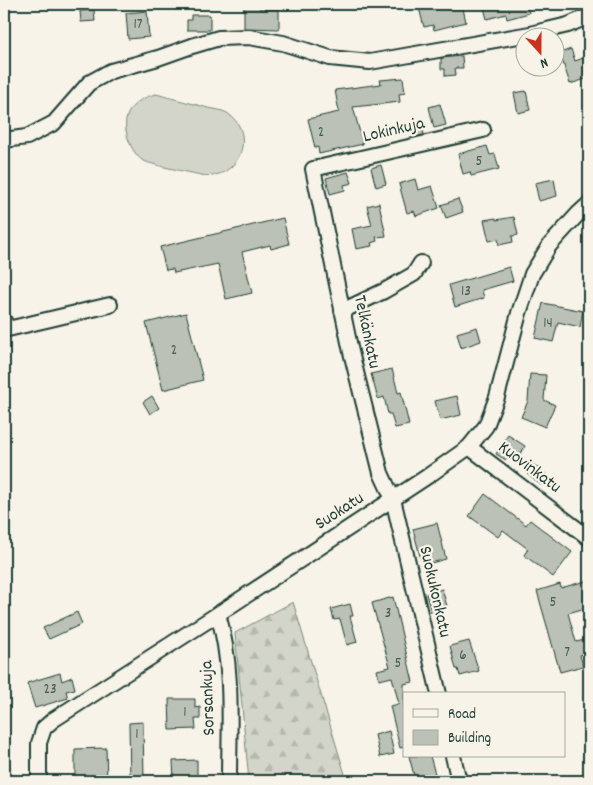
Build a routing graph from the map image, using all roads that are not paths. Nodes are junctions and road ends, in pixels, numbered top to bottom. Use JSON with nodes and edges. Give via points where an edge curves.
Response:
{"nodes":[{"id":1,"x":589,"y":16,"type":"edge"},
{"id":2,"x":483,"y":130,"type":"dead end"},
{"id":3,"x":4,"y":140,"type":"edge"},
{"id":4,"x":314,"y":169,"type":"joint"},
{"id":5,"x":589,"y":204,"type":"edge"},
{"id":6,"x":421,"y":263,"type":"dead end"},
{"id":7,"x":110,"y":304,"type":"dead end"},
{"id":8,"x":342,"y":311,"type":"junction"},
{"id":9,"x":4,"y":321,"type":"edge"},
{"id":10,"x":469,"y":447,"type":"junction"},
{"id":11,"x":393,"y":499,"type":"junction"},
{"id":12,"x":589,"y":538,"type":"edge"},
{"id":13,"x":218,"y":614,"type":"junction"},
{"id":14,"x":438,"y":692,"type":"edge"},
{"id":15,"x":453,"y":758,"type":"edge"},
{"id":16,"x":40,"y":781,"type":"edge"},
{"id":17,"x":229,"y":781,"type":"edge"},
{"id":18,"x":459,"y":781,"type":"edge"}],
"edges":[{"from":1,"to":3,"type":"street","via":[[530,34],[370,62],[330,58],[283,43],[219,38],[111,71],[89,83],[54,123],[27,137]]},
{"from":2,"to":4,"type":"street","name":"Lokinkuja"},
{"from":4,"to":8,"type":"street","name":"Telkänkatu"},
{"from":5,"to":10,"type":"street","name":"Suokatu","via":[[549,246],[532,274],[497,397],[486,426]]},
{"from":6,"to":8,"type":"street","via":[[414,274]]},
{"from":7,"to":9,"type":"street","via":[[8,329]]},
{"from":8,"to":11,"type":"street","name":"Telkänkatu","via":[[381,474]]},
{"from":10,"to":11,"type":"street","name":"Suokatu"},
{"from":10,"to":12,"type":"street","name":"Kuovinkatu"},
{"from":11,"to":13,"type":"street","name":"Suokatu"},
{"from":11,"to":14,"type":"street","name":"Suokukonkatu"},
{"from":13,"to":16,"type":"street","name":"Suokatu","via":[[44,728],[39,743]]},
{"from":13,"to":17,"type":"street","name":"Sorsankuja","via":[[227,656]]},
{"from":15,"to":18,"type":"street"}]}
